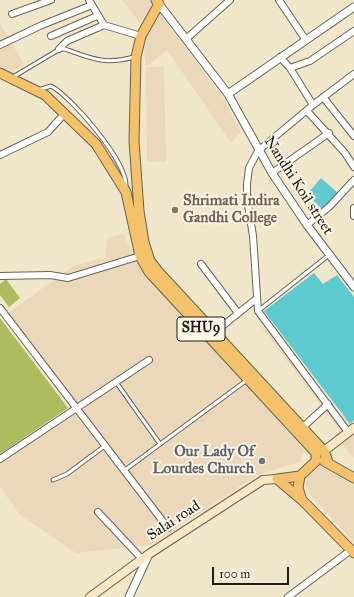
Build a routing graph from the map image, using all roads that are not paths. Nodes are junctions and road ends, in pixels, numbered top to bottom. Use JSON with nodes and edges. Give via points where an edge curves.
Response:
{"nodes":[{"id":1,"x":51,"y":0,"type":"edge"},
{"id":2,"x":230,"y":0,"type":"edge"},
{"id":3,"x":279,"y":0,"type":"edge"},
{"id":4,"x":157,"y":2,"type":"edge"},
{"id":5,"x":90,"y":3,"type":"edge"},
{"id":6,"x":354,"y":7,"type":"edge"},
{"id":7,"x":12,"y":14,"type":"dead end"},
{"id":8,"x":97,"y":16,"type":"junction"},
{"id":9,"x":104,"y":25,"type":"junction"},
{"id":10,"x":354,"y":31,"type":"edge"},
{"id":11,"x":51,"y":36,"type":"dead end"},
{"id":12,"x":141,"y":36,"type":"junction"},
{"id":13,"x":186,"y":39,"type":"junction"},
{"id":14,"x":305,"y":39,"type":"junction"},
{"id":15,"x":0,"y":46,"type":"edge"},
{"id":16,"x":59,"y":50,"type":"junction"},
{"id":17,"x":136,"y":57,"type":"junction"},
{"id":18,"x":280,"y":57,"type":"junction"},
{"id":19,"x":290,"y":68,"type":"junction"},
{"id":20,"x":0,"y":73,"type":"edge"},
{"id":21,"x":354,"y":74,"type":"edge"},
{"id":22,"x":11,"y":79,"type":"junction"},
{"id":23,"x":37,"y":91,"type":"junction"},
{"id":24,"x":228,"y":94,"type":"junction"},
{"id":25,"x":323,"y":97,"type":"junction"},
{"id":26,"x":313,"y":105,"type":"junction"},
{"id":27,"x":307,"y":111,"type":"junction"},
{"id":28,"x":65,"y":113,"type":"junction"},
{"id":29,"x":329,"y":133,"type":"junction"},
{"id":30,"x":354,"y":136,"type":"edge"},
{"id":31,"x":258,"y":151,"type":"junction"},
{"id":32,"x":0,"y":155,"type":"edge"},
{"id":33,"x":354,"y":166,"type":"edge"},
{"id":34,"x":272,"y":173,"type":"junction"},
{"id":35,"x":354,"y":180,"type":"edge"},
{"id":36,"x":126,"y":192,"type":"junction"},
{"id":37,"x":354,"y":208,"type":"edge"},
{"id":38,"x":139,"y":211,"type":"junction"},
{"id":39,"x":129,"y":212,"type":"junction"},
{"id":40,"x":354,"y":216,"type":"edge"},
{"id":41,"x":307,"y":226,"type":"junction"},
{"id":42,"x":329,"y":255,"type":"junction"},
{"id":43,"x":140,"y":256,"type":"junction"},
{"id":44,"x":201,"y":264,"type":"dead end"},
{"id":45,"x":0,"y":276,"type":"edge"},
{"id":46,"x":354,"y":287,"type":"edge"},
{"id":47,"x":256,"y":299,"type":"junction"},
{"id":48,"x":0,"y":308,"type":"edge"},
{"id":49,"x":258,"y":311,"type":"junction"},
{"id":50,"x":238,"y":313,"type":"junction"},
{"id":51,"x":215,"y":332,"type":"junction"},
{"id":52,"x":149,"y":360,"type":"dead end"},
{"id":53,"x":248,"y":379,"type":"junction"},
{"id":54,"x":116,"y":382,"type":"junction"},
{"id":55,"x":328,"y":404,"type":"junction"},
{"id":56,"x":77,"y":407,"type":"junction"},
{"id":57,"x":302,"y":428,"type":"junction"},
{"id":58,"x":351,"y":430,"type":"edge"},
{"id":59,"x":160,"y":444,"type":"junction"},
{"id":60,"x":106,"y":445,"type":"junction"},
{"id":61,"x":324,"y":451,"type":"junction"},
{"id":62,"x":0,"y":459,"type":"edge"},
{"id":63,"x":316,"y":461,"type":"junction"},
{"id":64,"x":328,"y":462,"type":"junction"},
{"id":65,"x":125,"y":470,"type":"junction"},
{"id":66,"x":300,"y":476,"type":"junction"},
{"id":67,"x":354,"y":478,"type":"edge"},
{"id":68,"x":277,"y":479,"type":"junction"},
{"id":69,"x":53,"y":480,"type":"dead end"},
{"id":70,"x":302,"y":500,"type":"junction"},
{"id":71,"x":98,"y":512,"type":"dead end"},
{"id":72,"x":168,"y":528,"type":"dead end"},
{"id":73,"x":353,"y":551,"type":"edge"},
{"id":74,"x":149,"y":554,"type":"junction"},
{"id":75,"x":142,"y":559,"type":"junction"},
{"id":76,"x":90,"y":597,"type":"edge"},
{"id":77,"x":129,"y":597,"type":"edge"},
{"id":78,"x":288,"y":597,"type":"edge"}],
"edges":[{"from":1,"to":7,"type":"street"},
{"from":2,"to":13,"type":"street"},
{"from":3,"to":14,"type":"street"},
{"from":4,"to":12,"type":"main road","number":"SHU9"},
{"from":4,"to":13,"type":"street","name":"Nandhi Koil street"},
{"from":5,"to":8,"type":"street"},
{"from":5,"to":15,"type":"street"},
{"from":6,"to":14,"type":"street"},
{"from":8,"to":9,"type":"street"},
{"from":8,"to":11,"type":"street"},
{"from":9,"to":12,"type":"street"},
{"from":9,"to":16,"type":"street","via":[[67,41]]},
{"from":10,"to":19,"type":"street","via":[[310,61]]},
{"from":12,"to":17,"type":"main road","number":"SHU9"},
{"from":13,"to":24,"type":"street","name":"Nandhi Koil street"},
{"from":14,"to":18,"type":"street"},
{"from":16,"to":17,"type":"lane","via":[[65,49],[96,61]]},
{"from":16,"to":22,"type":"lane"},
{"from":17,"to":38,"type":"main road","number":"SHU9","via":[[134,141]]},
{"from":18,"to":19,"type":"street"},
{"from":18,"to":24,"type":"street"},
{"from":19,"to":26,"type":"street"},
{"from":20,"to":22,"type":"main road"},
{"from":21,"to":25,"type":"street"},
{"from":22,"to":23,"type":"main road"},
{"from":23,"to":28,"type":"main road"},
{"from":23,"to":36,"type":"lane","via":[[51,86],[59,90],[94,129],[115,155],[126,178]]},
{"from":24,"to":31,"type":"street","name":"Nandhi Koil street"},
{"from":25,"to":26,"type":"street"},
{"from":25,"to":30,"type":"street"},
{"from":26,"to":27,"type":"street"},
{"from":27,"to":29,"type":"street"},
{"from":27,"to":31,"type":"street"},
{"from":28,"to":32,"type":"street","via":[[48,132]]},
{"from":28,"to":36,"type":"main road","via":[[96,144]]},
{"from":29,"to":33,"type":"street"},
{"from":29,"to":34,"type":"street"},
{"from":31,"to":34,"type":"street","name":"Nandhi Koil street"},
{"from":31,"to":47,"type":"street","via":[[249,168],[247,192],[253,236]]},
{"from":34,"to":41,"type":"street","name":"Nandhi Koil street"},
{"from":35,"to":41,"type":"street"},
{"from":36,"to":39,"type":"main road"},
{"from":37,"to":40,"type":"street"},
{"from":38,"to":39,"type":"main road"},
{"from":38,"to":51,"type":"main road","number":"SHU9","via":[[150,261]]},
{"from":39,"to":43,"type":"main road","number":"SHU9"},
{"from":41,"to":42,"type":"street","name":"Nandhi Koil street"},
{"from":42,"to":46,"type":"street","name":"Nandhi Koil street"},
{"from":42,"to":49,"type":"lane"},
{"from":43,"to":45,"type":"street","via":[[68,278],[50,275]]},
{"from":43,"to":53,"type":"main road","number":"SHU9","via":[[149,272]]},
{"from":44,"to":50,"type":"street"},
{"from":47,"to":49,"type":"street"},
{"from":47,"to":50,"type":"street"},
{"from":48,"to":56,"type":"street"},
{"from":49,"to":55,"type":"street"},
{"from":50,"to":51,"type":"street"},
{"from":51,"to":57,"type":"main road","number":"SHU9"},
{"from":52,"to":54,"type":"street"},
{"from":53,"to":59,"type":"lane"},
{"from":53,"to":63,"type":"main road","number":"SHU9","via":[[316,453]]},
{"from":54,"to":56,"type":"street"},
{"from":54,"to":59,"type":"lane"},
{"from":55,"to":57,"type":"street"},
{"from":55,"to":58,"type":"street"},
{"from":56,"to":60,"type":"street"},
{"from":56,"to":62,"type":"street"},
{"from":57,"to":61,"type":"main road","number":"SHU9"},
{"from":58,"to":61,"type":"main road"},
{"from":59,"to":65,"type":"lane"},
{"from":60,"to":65,"type":"street"},
{"from":60,"to":69,"type":"lane","via":[[67,474]]},
{"from":61,"to":64,"type":"main road","number":"SHU9"},
{"from":63,"to":64,"type":"main road"},
{"from":63,"to":66,"type":"main road"},
{"from":64,"to":67,"type":"main road"},
{"from":65,"to":72,"type":"street"},
{"from":66,"to":68,"type":"main road"},
{"from":66,"to":70,"type":"main road","via":[[298,488]]},
{"from":68,"to":70,"type":"main road"},
{"from":68,"to":74,"type":"main road","name":"Salai road","via":[[263,480]]},
{"from":70,"to":73,"type":"main road"},
{"from":71,"to":75,"type":"street"},
{"from":73,"to":78,"type":"street"},
{"from":74,"to":75,"type":"main road","name":"Salai road"},
{"from":74,"to":77,"type":"street"},
{"from":75,"to":76,"type":"main road","name":"Salai road"}]}
